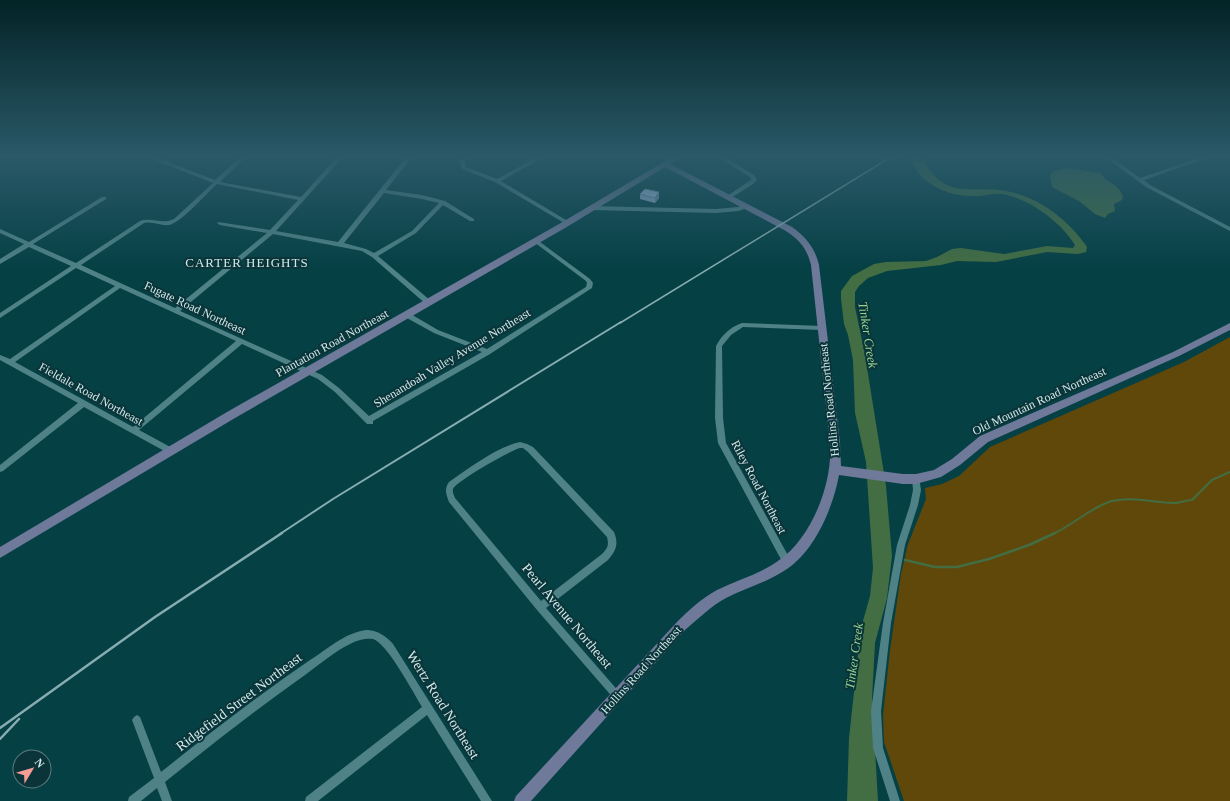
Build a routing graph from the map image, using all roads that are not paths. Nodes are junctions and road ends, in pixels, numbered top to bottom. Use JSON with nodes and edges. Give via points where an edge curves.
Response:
{"nodes":[{"id":1,"x":203,"y":194,"type":"edge"},
{"id":2,"x":279,"y":194,"type":"edge"},
{"id":3,"x":307,"y":194,"type":"edge"},
{"id":4,"x":380,"y":194,"type":"edge"},
{"id":5,"x":405,"y":194,"type":"edge"},
{"id":6,"x":520,"y":194,"type":"edge"},
{"id":7,"x":615,"y":194,"type":"edge"},
{"id":8,"x":724,"y":194,"type":"edge"},
{"id":9,"x":733,"y":194,"type":"edge"},
{"id":10,"x":1167,"y":194,"type":"edge"},
{"id":11,"x":729,"y":197,"type":"junction"},
{"id":12,"x":104,"y":198,"type":"dead end"},
{"id":13,"x":303,"y":199,"type":"junction"},
{"id":14,"x":443,"y":202,"type":"junction"},
{"id":15,"x":747,"y":206,"type":"junction"},
{"id":16,"x":592,"y":208,"type":"junction"},
{"id":17,"x":472,"y":220,"type":"dead end"},
{"id":18,"x":220,"y":222,"type":"dead end"},
{"id":19,"x":568,"y":223,"type":"junction"},
{"id":20,"x":1229,"y":227,"type":"edge"},
{"id":21,"x":0,"y":231,"type":"edge"},
{"id":22,"x":272,"y":232,"type":"junction"},
{"id":23,"x":536,"y":241,"type":"junction"},
{"id":24,"x":30,"y":244,"type":"junction"},
{"id":25,"x":340,"y":244,"type":"junction"},
{"id":26,"x":374,"y":256,"type":"junction"},
{"id":27,"x":0,"y":262,"type":"edge"},
{"id":28,"x":77,"y":265,"type":"junction"},
{"id":29,"x":120,"y":286,"type":"junction"},
{"id":30,"x":429,"y":303,"type":"junction"},
{"id":31,"x":176,"y":311,"type":"junction"},
{"id":32,"x":407,"y":315,"type":"junction"},
{"id":33,"x":0,"y":316,"type":"edge"},
{"id":34,"x":1230,"y":326,"type":"edge"},
{"id":35,"x":822,"y":328,"type":"junction"},
{"id":36,"x":241,"y":341,"type":"junction"},
{"id":37,"x":488,"y":352,"type":"junction"},
{"id":38,"x":0,"y":357,"type":"edge"},
{"id":39,"x":11,"y":362,"type":"junction"},
{"id":40,"x":308,"y":371,"type":"junction"},
{"id":41,"x":84,"y":403,"type":"junction"},
{"id":42,"x":369,"y":421,"type":"joint"},
{"id":43,"x":133,"y":431,"type":"junction"},
{"id":44,"x":171,"y":451,"type":"junction"},
{"id":45,"x":0,"y":469,"type":"edge"},
{"id":46,"x":835,"y":470,"type":"junction"},
{"id":47,"x":916,"y":479,"type":"junction"},
{"id":48,"x":0,"y":553,"type":"edge"},
{"id":49,"x":787,"y":562,"type":"junction"},
{"id":50,"x":540,"y":607,"type":"junction"},
{"id":51,"x":367,"y":634,"type":"joint"},
{"id":52,"x":618,"y":697,"type":"junction"},
{"id":53,"x":428,"y":708,"type":"junction"},
{"id":54,"x":137,"y":720,"type":"dead end"},
{"id":55,"x":159,"y":780,"type":"junction"},
{"id":56,"x":133,"y":801,"type":"edge"},
{"id":57,"x":167,"y":801,"type":"edge"},
{"id":58,"x":310,"y":801,"type":"edge"},
{"id":59,"x":487,"y":801,"type":"edge"},
{"id":60,"x":521,"y":801,"type":"edge"},
{"id":61,"x":894,"y":801,"type":"edge"}],
"edges":[{"from":1,"to":28,"type":"street","via":[[169,224],[144,221]]},
{"from":2,"to":13,"type":"street"},
{"from":3,"to":13,"type":"street"},
{"from":4,"to":25,"type":"street"},
{"from":5,"to":14,"type":"street"},
{"from":6,"to":19,"type":"street"},
{"from":7,"to":16,"type":"main road","name":"Plantation Road Northeast"},
{"from":8,"to":11,"type":"main road","name":"Hollins Road Northeast"},
{"from":9,"to":11,"type":"street"},
{"from":10,"to":20,"type":"street"},
{"from":11,"to":15,"type":"main road","name":"Hollins Road Northeast"},
{"from":12,"to":24,"type":"street"},
{"from":13,"to":22,"type":"street"},
{"from":14,"to":17,"type":"street"},
{"from":14,"to":26,"type":"street","via":[[414,232]]},
{"from":15,"to":16,"type":"street","via":[[716,210]]},
{"from":15,"to":35,"type":"main road","name":"Hollins Road Northeast","via":[[794,232],[805,242],[813,257]]},
{"from":16,"to":19,"type":"main road","name":"Plantation Road Northeast"},
{"from":18,"to":22,"type":"street"},
{"from":19,"to":23,"type":"main road","name":"Plantation Road Northeast"},
{"from":21,"to":24,"type":"street","name":"Fugate Road Northeast"},
{"from":22,"to":25,"type":"street"},
{"from":22,"to":31,"type":"street"},
{"from":23,"to":30,"type":"main road","name":"Plantation Road Northeast"},
{"from":23,"to":37,"type":"street","name":"Shenandoah Valley Avenue Northeast","via":[[590,283],[587,290]]},
{"from":24,"to":27,"type":"street"},
{"from":24,"to":28,"type":"street","name":"Fugate Road Northeast"},
{"from":25,"to":26,"type":"street","via":[[364,250]]},
{"from":26,"to":30,"type":"street"},
{"from":28,"to":29,"type":"street","name":"Fugate Road Northeast"},
{"from":28,"to":33,"type":"street"},
{"from":29,"to":31,"type":"street","name":"Fugate Road Northeast"},
{"from":29,"to":39,"type":"street"},
{"from":30,"to":32,"type":"main road","name":"Plantation Road Northeast"},
{"from":31,"to":36,"type":"street","name":"Fugate Road Northeast"},
{"from":32,"to":37,"type":"street","via":[[448,337]]},
{"from":32,"to":40,"type":"main road","name":"Plantation Road Northeast"},
{"from":34,"to":47,"type":"main road","name":"Old Mountain Road Northeast","via":[[1176,354],[984,439],[948,469]]},
{"from":35,"to":46,"type":"main road","name":"Hollins Road Northeast","via":[[835,442]]},
{"from":35,"to":49,"type":"street","name":"Riley Road Northeast","via":[[755,324],[738,326],[719,346],[720,434],[726,452]]},
{"from":36,"to":40,"type":"street","name":"Fugate Road Northeast"},
{"from":36,"to":43,"type":"street"},
{"from":37,"to":42,"type":"street","name":"Shenandoah Valley Avenue Northeast"},
{"from":38,"to":39,"type":"street","name":"Fieldale Road Northeast"},
{"from":39,"to":41,"type":"street","name":"Fieldale Road Northeast"},
{"from":40,"to":42,"type":"street","name":"Fugate Road Northeast","via":[[330,384]]},
{"from":40,"to":44,"type":"main road","name":"Plantation Road Northeast"},
{"from":41,"to":43,"type":"street","name":"Fieldale Road Northeast"},
{"from":41,"to":45,"type":"street"},
{"from":43,"to":44,"type":"street","name":"Fieldale Road Northeast"},
{"from":44,"to":48,"type":"main road","name":"Plantation Road Northeast"},
{"from":46,"to":47,"type":"main road","name":"Old Mountain Road Northeast"},
{"from":46,"to":49,"type":"main road","name":"Hollins Road Northeast","via":[[828,496],[814,527],[804,544]]},
{"from":47,"to":61,"type":"street","via":[[914,505],[902,545],[887,623],[876,711],[878,748]]},
{"from":49,"to":52,"type":"main road","name":"Hollins Road Northeast","via":[[722,594],[696,612]]},
{"from":50,"to":50,"type":"street","name":"Pearl Avenue Northeast","via":[[605,557],[612,544],[610,535],[598,520],[540,460],[526,446],[513,445],[450,487],[449,494]]},
{"from":50,"to":52,"type":"street","name":"Pearl Avenue Northeast"},
{"from":51,"to":53,"type":"street","name":"Wertz Road Northeast","via":[[379,637],[390,647]]},
{"from":51,"to":55,"type":"street","name":"Ridgefield Street Northeast","via":[[352,638],[300,673]]},
{"from":52,"to":60,"type":"main road","name":"Hollins Road Northeast"},
{"from":53,"to":58,"type":"street"},
{"from":53,"to":59,"type":"street","name":"Wertz Road Northeast"},
{"from":54,"to":55,"type":"street"},
{"from":55,"to":56,"type":"street","name":"Ridgefield Street Northeast"},
{"from":55,"to":57,"type":"street"}]}
